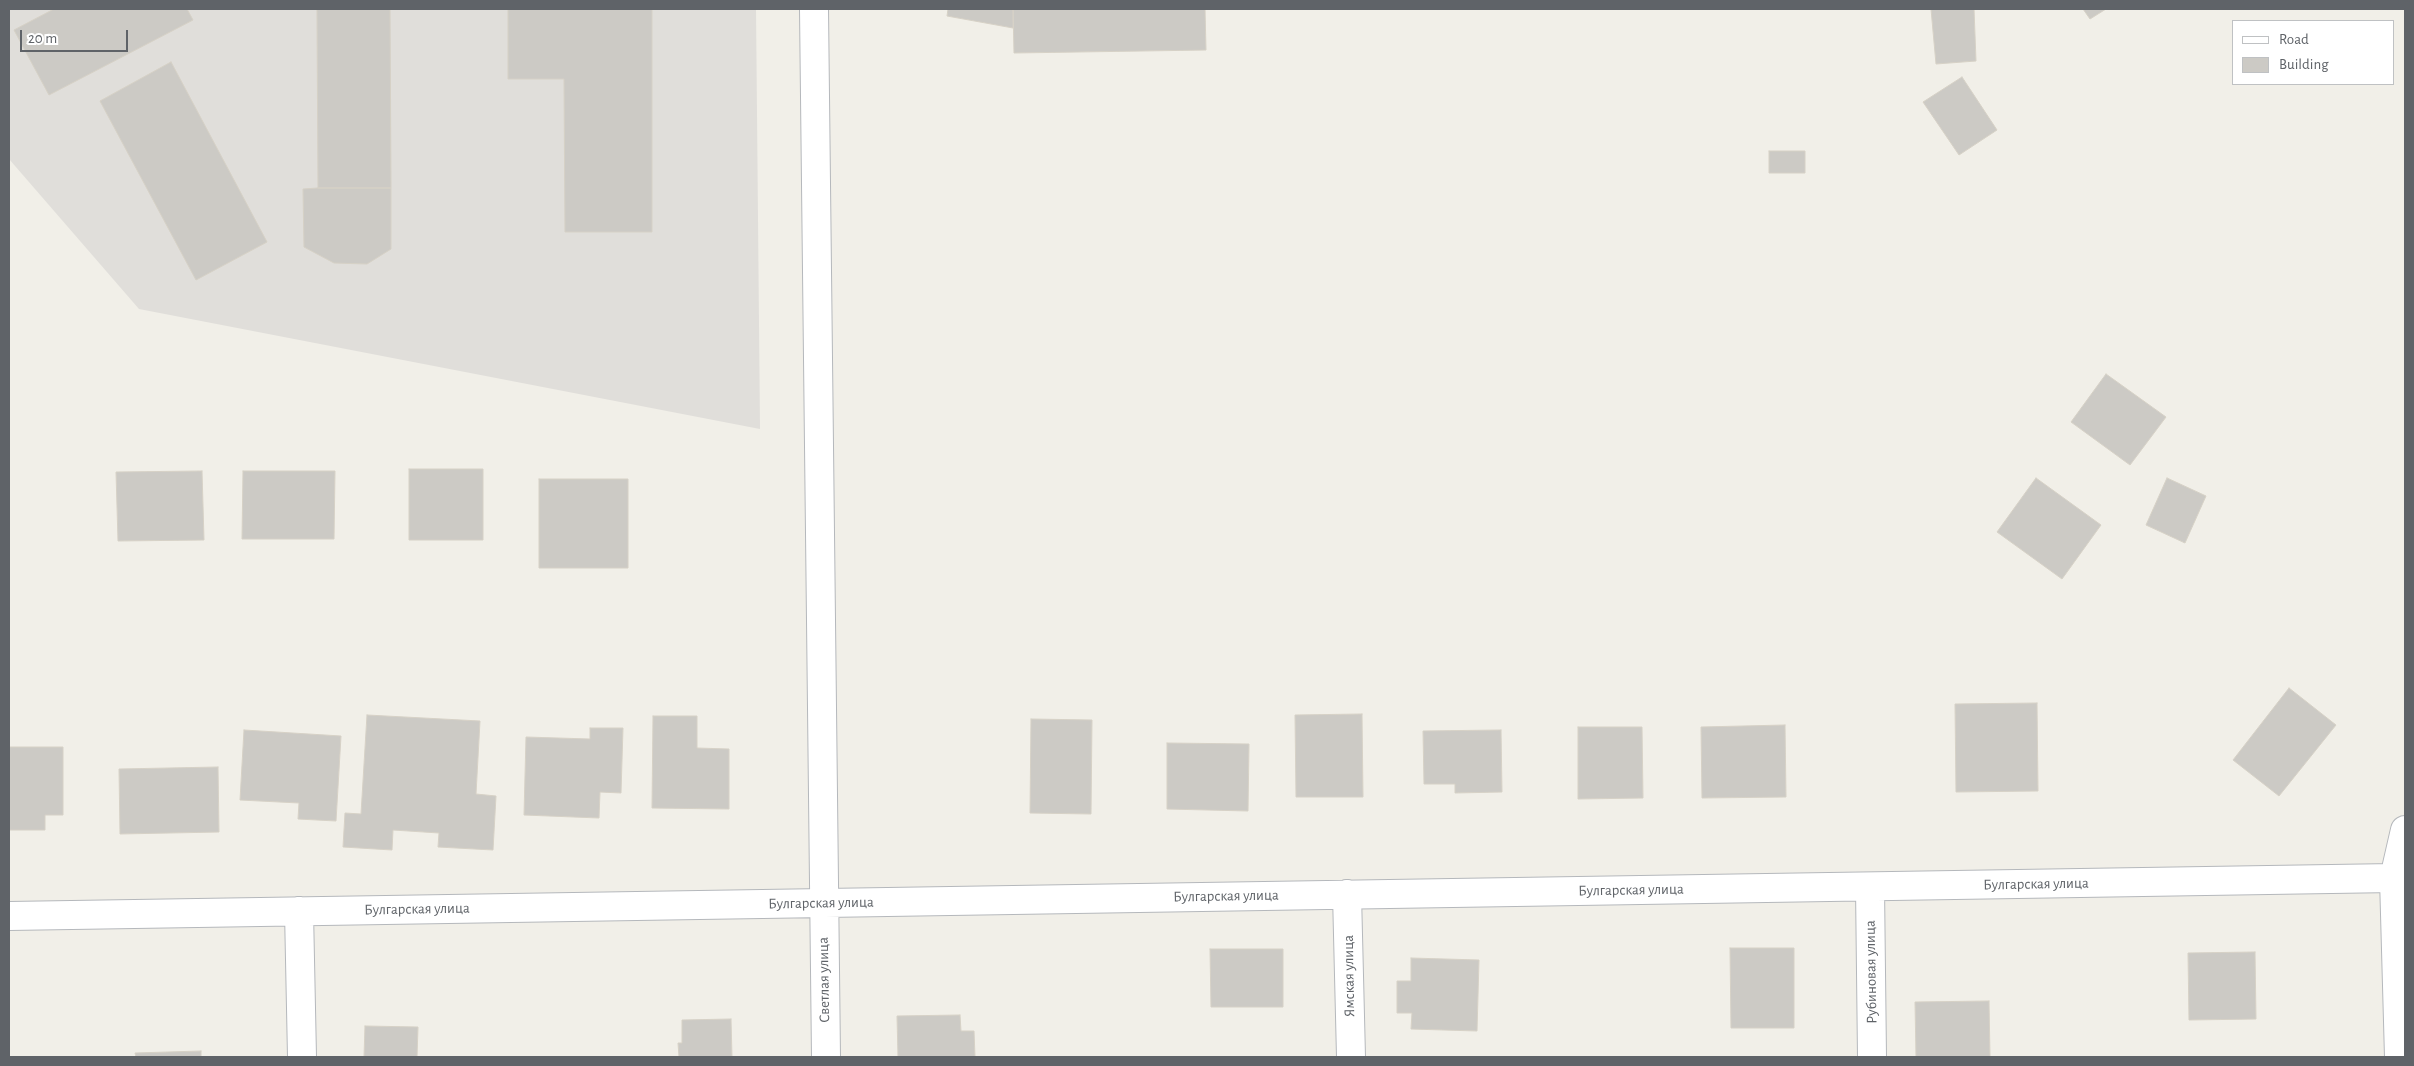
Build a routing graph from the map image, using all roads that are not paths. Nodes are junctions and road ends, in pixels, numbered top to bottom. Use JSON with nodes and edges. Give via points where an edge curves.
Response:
{"nodes":[{"id":1,"x":814,"y":9,"type":"edge"},
{"id":2,"x":2405,"y":830,"type":"edge"},
{"id":3,"x":2394,"y":878,"type":"junction"},
{"id":4,"x":1870,"y":887,"type":"junction"},
{"id":5,"x":1347,"y":894,"type":"junction"},
{"id":6,"x":822,"y":903,"type":"junction"},
{"id":7,"x":299,"y":911,"type":"junction"},
{"id":8,"x":9,"y":916,"type":"edge"},
{"id":9,"x":302,"y":1057,"type":"edge"},
{"id":10,"x":826,"y":1057,"type":"edge"},
{"id":11,"x":1351,"y":1057,"type":"edge"},
{"id":12,"x":1872,"y":1057,"type":"edge"},
{"id":13,"x":2399,"y":1057,"type":"edge"}],
"edges":[{"from":1,"to":6,"type":"street","name":"Светлая улица"},
{"from":2,"to":3,"type":"street"},
{"from":3,"to":4,"type":"street","name":"Булгарская улица"},
{"from":3,"to":13,"type":"street"},
{"from":4,"to":5,"type":"street","name":"Булгарская улица"},
{"from":4,"to":12,"type":"street","name":"Рубиновая улица"},
{"from":5,"to":6,"type":"street","name":"Булгарская улица"},
{"from":5,"to":11,"type":"street","name":"Ямская улица"},
{"from":6,"to":7,"type":"street","name":"Булгарская улица"},
{"from":6,"to":10,"type":"street","name":"Светлая улица"},
{"from":7,"to":8,"type":"street","name":"Булгарская улица"},
{"from":7,"to":9,"type":"street"}]}
